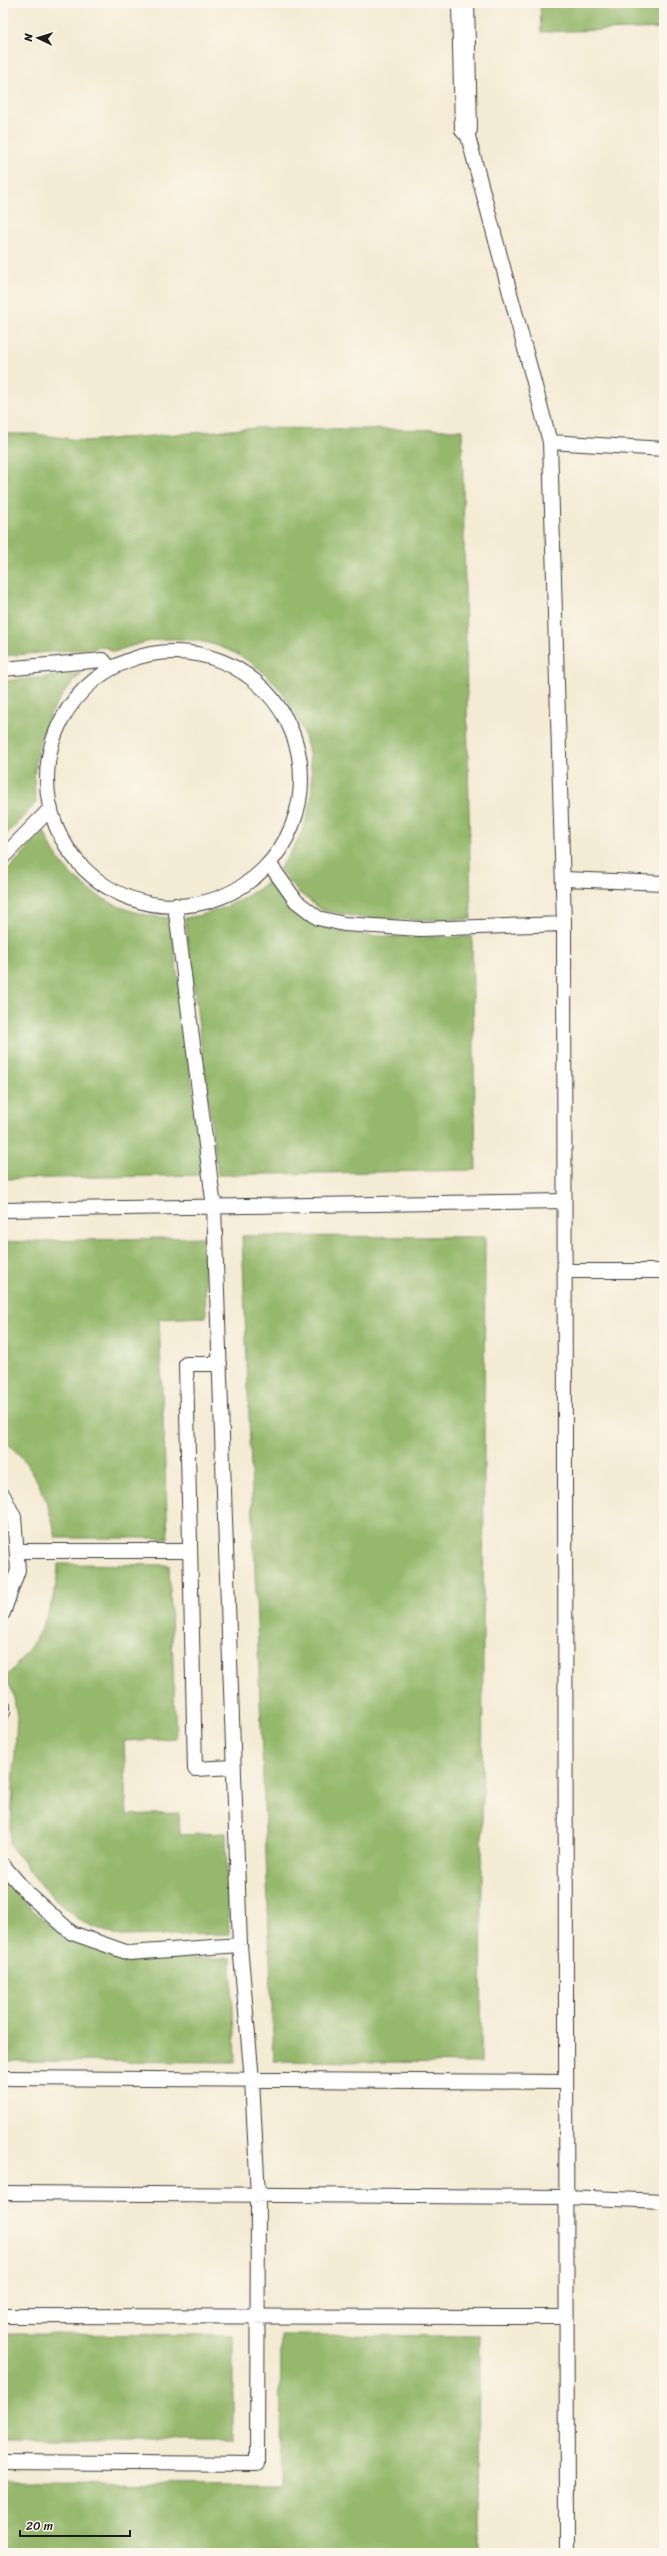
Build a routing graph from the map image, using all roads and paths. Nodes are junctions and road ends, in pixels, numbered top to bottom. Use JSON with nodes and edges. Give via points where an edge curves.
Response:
{"nodes":[{"id":1,"x":463,"y":3,"type":"edge"},
{"id":2,"x":466,"y":129,"type":"joint"},
{"id":3,"x":550,"y":442,"type":"junction"},
{"id":4,"x":664,"y":449,"type":"edge"},
{"id":5,"x":109,"y":667,"type":"junction"},
{"id":6,"x":3,"y":669,"type":"edge"},
{"id":7,"x":50,"y":810,"type":"junction"},
{"id":8,"x":3,"y":857,"type":"edge"},
{"id":9,"x":271,"y":866,"type":"junction"},
{"id":10,"x":564,"y":879,"type":"junction"},
{"id":11,"x":664,"y":883,"type":"edge"},
{"id":12,"x":175,"y":905,"type":"junction"},
{"id":13,"x":564,"y":924,"type":"junction"},
{"id":14,"x":564,"y":1201,"type":"junction"},
{"id":15,"x":214,"y":1207,"type":"junction"},
{"id":16,"x":3,"y":1210,"type":"edge"},
{"id":17,"x":664,"y":1270,"type":"edge"},
{"id":18,"x":564,"y":1271,"type":"junction"},
{"id":19,"x":220,"y":1364,"type":"junction"},
{"id":20,"x":3,"y":1494,"type":"edge"},
{"id":21,"x":17,"y":1551,"type":"junction"},
{"id":22,"x":190,"y":1551,"type":"junction"},
{"id":23,"x":3,"y":1613,"type":"edge"},
{"id":24,"x":3,"y":1706,"type":"edge"},
{"id":25,"x":3,"y":1712,"type":"edge"},
{"id":26,"x":234,"y":1767,"type":"junction"},
{"id":27,"x":3,"y":1865,"type":"edge"},
{"id":28,"x":240,"y":1945,"type":"junction"},
{"id":29,"x":3,"y":2078,"type":"edge"},
{"id":30,"x":252,"y":2080,"type":"junction"},
{"id":31,"x":566,"y":2082,"type":"junction"},
{"id":32,"x":3,"y":2193,"type":"edge"},
{"id":33,"x":258,"y":2196,"type":"junction"},
{"id":34,"x":566,"y":2197,"type":"junction"},
{"id":35,"x":664,"y":2201,"type":"edge"},
{"id":36,"x":3,"y":2316,"type":"edge"},
{"id":37,"x":258,"y":2317,"type":"junction"},
{"id":38,"x":566,"y":2317,"type":"junction"},
{"id":39,"x":3,"y":2462,"type":"edge"},
{"id":40,"x":566,"y":2553,"type":"edge"}],
"edges":[{"from":1,"to":2,"type":"street"},
{"from":2,"to":3,"type":"lane"},
{"from":3,"to":4,"type":"lane"},
{"from":3,"to":10,"type":"lane"},
{"from":5,"to":6,"type":"lane","via":[[103,660]]},
{"from":5,"to":7,"type":"lane","via":[[75,697],[53,735],[46,765]]},
{"from":5,"to":9,"type":"lane","via":[[163,650],[206,654],[247,673],[271,694],[294,732],[302,793],[295,823]]},
{"from":7,"to":8,"type":"lane"},
{"from":7,"to":12,"type":"lane","via":[[68,851],[102,886],[144,904]]},
{"from":9,"to":12,"type":"lane","via":[[232,894]]},
{"from":9,"to":13,"type":"lane","via":[[296,901],[318,918],[344,924],[420,929]]},
{"from":10,"to":11,"type":"lane"},
{"from":10,"to":13,"type":"lane"},
{"from":12,"to":15,"type":"lane"},
{"from":13,"to":14,"type":"lane"},
{"from":14,"to":15,"type":"lane"},
{"from":14,"to":18,"type":"lane"},
{"from":15,"to":16,"type":"lane"},
{"from":15,"to":19,"type":"lane"},
{"from":17,"to":18,"type":"lane"},
{"from":18,"to":31,"type":"lane"},
{"from":19,"to":22,"type":"lane","via":[[186,1364]]},
{"from":19,"to":26,"type":"lane"},
{"from":20,"to":21,"type":"lane","via":[[14,1517]]},
{"from":21,"to":22,"type":"lane"},
{"from":21,"to":23,"type":"lane","via":[[18,1570]]},
{"from":22,"to":26,"type":"lane","via":[[196,1770]]},
{"from":24,"to":25,"type":"lane"},
{"from":26,"to":28,"type":"lane"},
{"from":27,"to":28,"type":"lane","via":[[26,1893],[72,1933],[129,1953]]},
{"from":28,"to":30,"type":"lane"},
{"from":29,"to":30,"type":"lane"},
{"from":30,"to":31,"type":"lane"},
{"from":30,"to":33,"type":"lane"},
{"from":31,"to":34,"type":"lane"},
{"from":32,"to":33,"type":"lane"},
{"from":33,"to":34,"type":"lane"},
{"from":33,"to":37,"type":"lane"},
{"from":34,"to":35,"type":"lane"},
{"from":34,"to":38,"type":"lane"},
{"from":36,"to":37,"type":"lane"},
{"from":37,"to":38,"type":"lane"},
{"from":37,"to":39,"type":"lane","via":[[257,2464]]},
{"from":38,"to":40,"type":"lane"}]}
